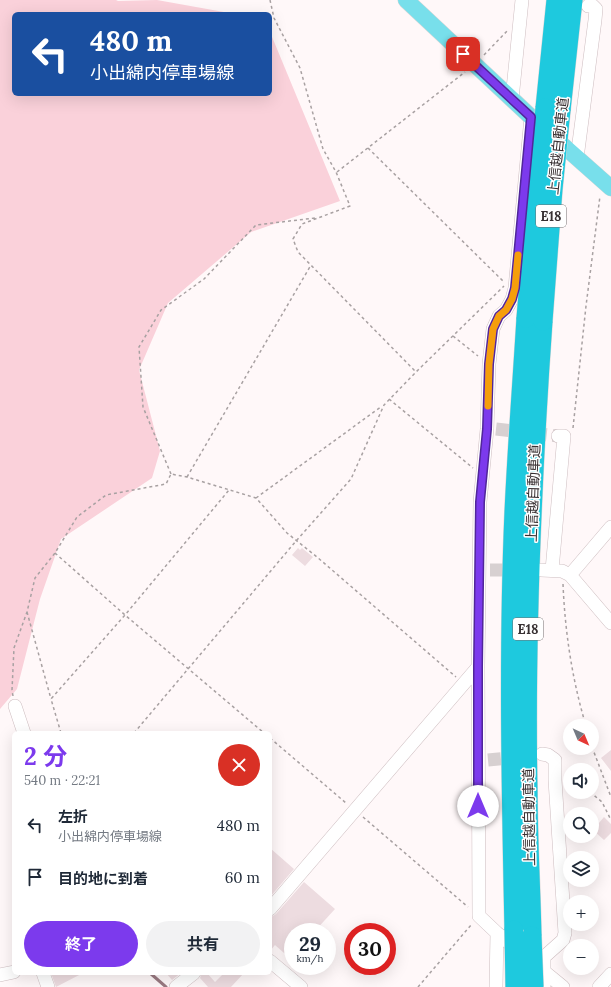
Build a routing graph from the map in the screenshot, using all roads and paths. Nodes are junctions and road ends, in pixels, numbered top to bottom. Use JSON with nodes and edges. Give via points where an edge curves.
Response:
{"nodes":[{"id":1,"x":270,"y":0,"type":"edge"},
{"id":2,"x":406,"y":0,"type":"edge"},
{"id":3,"x":522,"y":0,"type":"edge"},
{"id":4,"x":556,"y":0,"type":"edge"},
{"id":5,"x":581,"y":3,"type":"edge"},
{"id":6,"x":520,"y":18,"type":"junction"},
{"id":7,"x":474,"y":64,"type":"junction"},
{"id":8,"x":512,"y":100,"type":"junction"},
{"id":9,"x":546,"y":112,"type":"junction"},
{"id":10,"x":368,"y":148,"type":"junction"},
{"id":11,"x":577,"y":158,"type":"junction"},
{"id":12,"x":336,"y":172,"type":"junction"},
{"id":13,"x":607,"y":184,"type":"edge"},
{"id":14,"x":319,"y":218,"type":"junction"},
{"id":15,"x":311,"y":265,"type":"junction"},
{"id":16,"x":535,"y":320,"type":"junction"},
{"id":17,"x":452,"y":336,"type":"junction"},
{"id":18,"x":489,"y":364,"type":"junction"},
{"id":19,"x":416,"y":372,"type":"junction"},
{"id":20,"x":389,"y":399,"type":"junction"},
{"id":21,"x":384,"y":405,"type":"junction"},
{"id":22,"x":572,"y":431,"type":"dead end"},
{"id":23,"x":558,"y":436,"type":"dead end"},
{"id":24,"x":171,"y":474,"type":"junction"},
{"id":25,"x":482,"y":476,"type":"junction"},
{"id":26,"x":187,"y":477,"type":"junction"},
{"id":27,"x":229,"y":490,"type":"junction"},
{"id":28,"x":256,"y":498,"type":"junction"},
{"id":29,"x":611,"y":527,"type":"edge"},
{"id":30,"x":296,"y":540,"type":"junction"},
{"id":31,"x":55,"y":553,"type":"junction"},
{"id":32,"x":556,"y":572,"type":"junction"},
{"id":33,"x":27,"y":612,"type":"junction"},
{"id":34,"x":124,"y":615,"type":"junction"},
{"id":35,"x":611,"y":623,"type":"edge"},
{"id":36,"x":478,"y":667,"type":"junction"},
{"id":37,"x":189,"y":668,"type":"junction"},
{"id":38,"x":464,"y":683,"type":"junction"},
{"id":39,"x":51,"y":699,"type":"junction"},
{"id":40,"x":15,"y":706,"type":"joint"},
{"id":41,"x":584,"y":719,"type":"edge"},
{"id":42,"x":23,"y":731,"type":"edge"},
{"id":43,"x":60,"y":731,"type":"edge"},
{"id":44,"x":136,"y":731,"type":"edge"},
{"id":45,"x":262,"y":731,"type":"edge"},
{"id":46,"x":272,"y":740,"type":"edge"},
{"id":47,"x":542,"y":754,"type":"dead end"},
{"id":48,"x":595,"y":755,"type":"edge"},
{"id":49,"x":611,"y":797,"type":"edge"},
{"id":50,"x":598,"y":799,"type":"edge"},
{"id":51,"x":355,"y":810,"type":"junction"},
{"id":52,"x":611,"y":820,"type":"edge"},
{"id":53,"x":272,"y":907,"type":"edge"},
{"id":54,"x":479,"y":916,"type":"junction"},
{"id":55,"x":505,"y":932,"type":"junction"},
{"id":56,"x":272,"y":963,"type":"edge"},
{"id":57,"x":544,"y":970,"type":"junction"},
{"id":58,"x":12,"y":972,"type":"edge"},
{"id":59,"x":611,"y":974,"type":"edge"},
{"id":60,"x":0,"y":975,"type":"edge"},
{"id":61,"x":44,"y":975,"type":"edge"},
{"id":62,"x":191,"y":975,"type":"edge"},
{"id":63,"x":48,"y":987,"type":"edge"},
{"id":64,"x":176,"y":987,"type":"edge"},
{"id":65,"x":301,"y":987,"type":"edge"},
{"id":66,"x":418,"y":987,"type":"edge"},
{"id":67,"x":496,"y":987,"type":"edge"},
{"id":68,"x":515,"y":987,"type":"edge"},
{"id":69,"x":534,"y":987,"type":"edge"},
{"id":70,"x":544,"y":987,"type":"edge"},
{"id":71,"x":563,"y":987,"type":"edge"},
{"id":72,"x":599,"y":987,"type":"edge"}],
"edges":[{"from":1,"to":12,"type":"path","via":[[274,18],[300,68],[323,149]]},
{"from":2,"to":7,"type":"main road"},
{"from":3,"to":6,"type":"street"},
{"from":4,"to":9,"type":"highway","name":"上信越自動車道","number":"E18"},
{"from":5,"to":9,"type":"highway","name":"上信越自動車道","number":"E18"},
{"from":5,"to":11,"type":"street","via":[[595,7],[596,12]]},
{"from":6,"to":7,"type":"path"},
{"from":6,"to":8,"type":"street"},
{"from":7,"to":8,"type":"main road"},
{"from":7,"to":10,"type":"path"},
{"from":8,"to":9,"type":"main road"},
{"from":9,"to":11,"type":"main road"},
{"from":9,"to":16,"type":"highway","name":"上信越自動車道","number":"E18","bridge":true,"via":[[554,189]]},
{"from":9,"to":18,"type":"street","via":[[515,288],[512,299],[493,329]]},
{"from":10,"to":12,"type":"path"},
{"from":10,"to":17,"type":"path","via":[[506,283]]},
{"from":11,"to":13,"type":"main road"},
{"from":12,"to":14,"type":"path","via":[[350,206]]},
{"from":13,"to":22,"type":"path","via":[[587,298]]},
{"from":14,"to":15,"type":"path","via":[[302,224],[294,239],[298,252]]},
{"from":14,"to":24,"type":"path","via":[[256,225],[204,279],[161,310],[139,347],[143,407]]},
{"from":15,"to":19,"type":"path"},
{"from":15,"to":26,"type":"path"},
{"from":16,"to":55,"type":"highway","name":"上信越自動車道","number":"E18","via":[[518,437],[514,512]]},
{"from":16,"to":69,"type":"highway","name":"上信越自動車道","number":"E18","bridge":true,"via":[[536,423],[529,594],[528,792]]},
{"from":17,"to":18,"type":"path"},
{"from":17,"to":19,"type":"path"},
{"from":18,"to":25,"type":"street","via":[[492,429]]},
{"from":19,"to":20,"type":"path"},
{"from":20,"to":21,"type":"path"},
{"from":20,"to":25,"type":"path"},
{"from":21,"to":28,"type":"path"},
{"from":21,"to":30,"type":"path","via":[[351,480]]},
{"from":23,"to":32,"type":"street","via":[[564,436]]},
{"from":24,"to":26,"type":"path"},
{"from":24,"to":31,"type":"path","via":[[166,484],[106,495],[77,517]]},
{"from":25,"to":36,"type":"street","via":[[480,502],[484,570]]},
{"from":26,"to":27,"type":"path"},
{"from":27,"to":28,"type":"path"},
{"from":27,"to":34,"type":"path"},
{"from":28,"to":30,"type":"path"},
{"from":29,"to":32,"type":"street"},
{"from":30,"to":37,"type":"path"},
{"from":30,"to":38,"type":"path"},
{"from":31,"to":33,"type":"path","via":[[36,578]]},
{"from":31,"to":34,"type":"path"},
{"from":32,"to":35,"type":"street"},
{"from":32,"to":41,"type":"path","via":[[576,690]]},
{"from":33,"to":39,"type":"path"},
{"from":33,"to":40,"type":"path","via":[[14,648],[12,690]]},
{"from":34,"to":37,"type":"path"},
{"from":34,"to":39,"type":"path"},
{"from":36,"to":38,"type":"street"},
{"from":36,"to":54,"type":"street","via":[[483,759]]},
{"from":37,"to":44,"type":"path"},
{"from":37,"to":45,"type":"path"},
{"from":38,"to":51,"type":"street"},
{"from":39,"to":43,"type":"path"},
{"from":40,"to":42,"type":"street"},
{"from":46,"to":51,"type":"path"},
{"from":47,"to":57,"type":"street","via":[[555,760],[565,933],[563,940],[544,958]]},
{"from":48,"to":49,"type":"path"},
{"from":50,"to":52,"type":"path"},
{"from":51,"to":53,"type":"street"},
{"from":51,"to":54,"type":"path"},
{"from":54,"to":55,"type":"street"},
{"from":54,"to":66,"type":"path"},
{"from":55,"to":57,"type":"street"},
{"from":55,"to":67,"type":"street"},
{"from":55,"to":68,"type":"highway","name":"上信越自動車道","number":"E18","bridge":true},
{"from":56,"to":65,"type":"street"},
{"from":57,"to":70,"type":"street"},
{"from":57,"to":71,"type":"street"},
{"from":58,"to":60,"type":"street"},
{"from":59,"to":72,"type":"street"},
{"from":61,"to":63,"type":"street"},
{"from":62,"to":64,"type":"street"}]}
